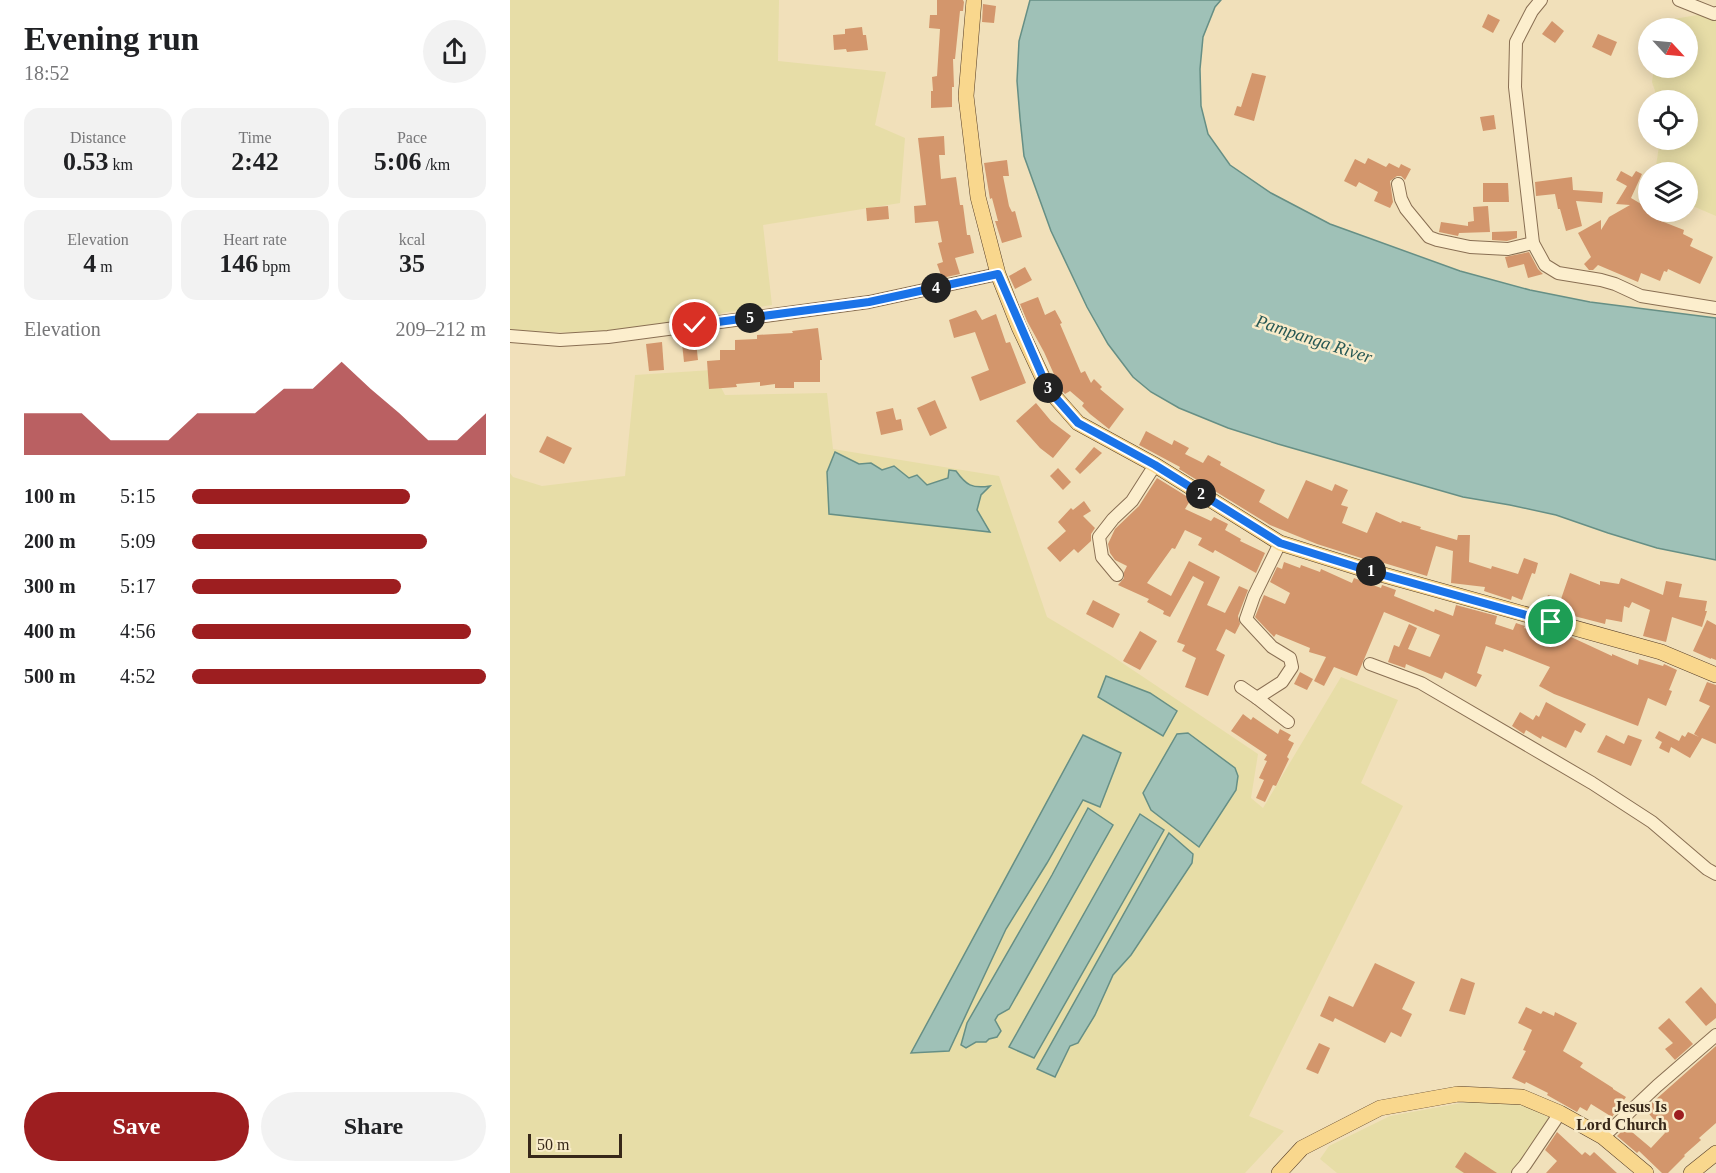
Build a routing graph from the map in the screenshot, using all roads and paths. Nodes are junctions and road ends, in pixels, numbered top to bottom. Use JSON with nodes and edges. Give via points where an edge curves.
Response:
{"nodes":[{"id":1,"x":974,"y":0,"type":"edge"},
{"id":2,"x":1541,"y":0,"type":"edge"},
{"id":3,"x":1679,"y":0,"type":"edge"},
{"id":4,"x":1716,"y":13,"type":"edge"},
{"id":5,"x":1398,"y":183,"type":"dead end"},
{"id":6,"x":1533,"y":243,"type":"junction"},
{"id":7,"x":998,"y":274,"type":"junction"},
{"id":8,"x":1716,"y":308,"type":"edge"},
{"id":9,"x":510,"y":336,"type":"edge"},
{"id":10,"x":1155,"y":465,"type":"junction"},
{"id":11,"x":1280,"y":543,"type":"junction"},
{"id":12,"x":1117,"y":575,"type":"dead end"},
{"id":13,"x":1370,"y":664,"type":"dead end"},
{"id":14,"x":1716,"y":675,"type":"edge"},
{"id":15,"x":1241,"y":687,"type":"dead end"},
{"id":16,"x":1257,"y":698,"type":"junction"},
{"id":17,"x":1288,"y":722,"type":"dead end"},
{"id":18,"x":1716,"y":874,"type":"edge"},
{"id":19,"x":1716,"y":1035,"type":"edge"},
{"id":20,"x":1560,"y":1113,"type":"junction"},
{"id":21,"x":1603,"y":1137,"type":"junction"},
{"id":22,"x":1716,"y":1153,"type":"edge"},
{"id":23,"x":1279,"y":1173,"type":"edge"},
{"id":24,"x":1518,"y":1173,"type":"edge"},
{"id":25,"x":1646,"y":1173,"type":"edge"},
{"id":26,"x":1691,"y":1173,"type":"edge"}],
"edges":[{"from":1,"to":7,"type":"main road","via":[[966,96],[978,197]]},
{"from":2,"to":6,"type":"street","via":[[1516,42],[1515,87]]},
{"from":3,"to":4,"type":"street"},
{"from":5,"to":6,"type":"street","via":[[1406,209],[1429,237],[1470,247],[1508,249]]},
{"from":6,"to":8,"type":"street","via":[[1545,265],[1558,273],[1601,280],[1641,296]]},
{"from":7,"to":9,"type":"street","via":[[869,302],[620,335],[560,340]]},
{"from":7,"to":10,"type":"main road","via":[[1048,389],[1078,423]]},
{"from":10,"to":11,"type":"main road"},
{"from":10,"to":12,"type":"street","via":[[1132,501],[1099,537],[1102,557]]},
{"from":11,"to":14,"type":"main road","via":[[1661,652]]},
{"from":11,"to":16,"type":"street","via":[[1246,619],[1290,658],[1292,667],[1282,682]]},
{"from":13,"to":18,"type":"street","via":[[1421,683],[1592,783],[1652,822]]},
{"from":15,"to":16,"type":"street"},
{"from":16,"to":17,"type":"street"},
{"from":19,"to":21,"type":"street"},
{"from":20,"to":21,"type":"main road"},
{"from":20,"to":23,"type":"main road","via":[[1522,1097],[1458,1094],[1380,1108],[1302,1148]]},
{"from":20,"to":24,"type":"street"},
{"from":21,"to":25,"type":"main road"},
{"from":22,"to":26,"type":"main road"}]}
